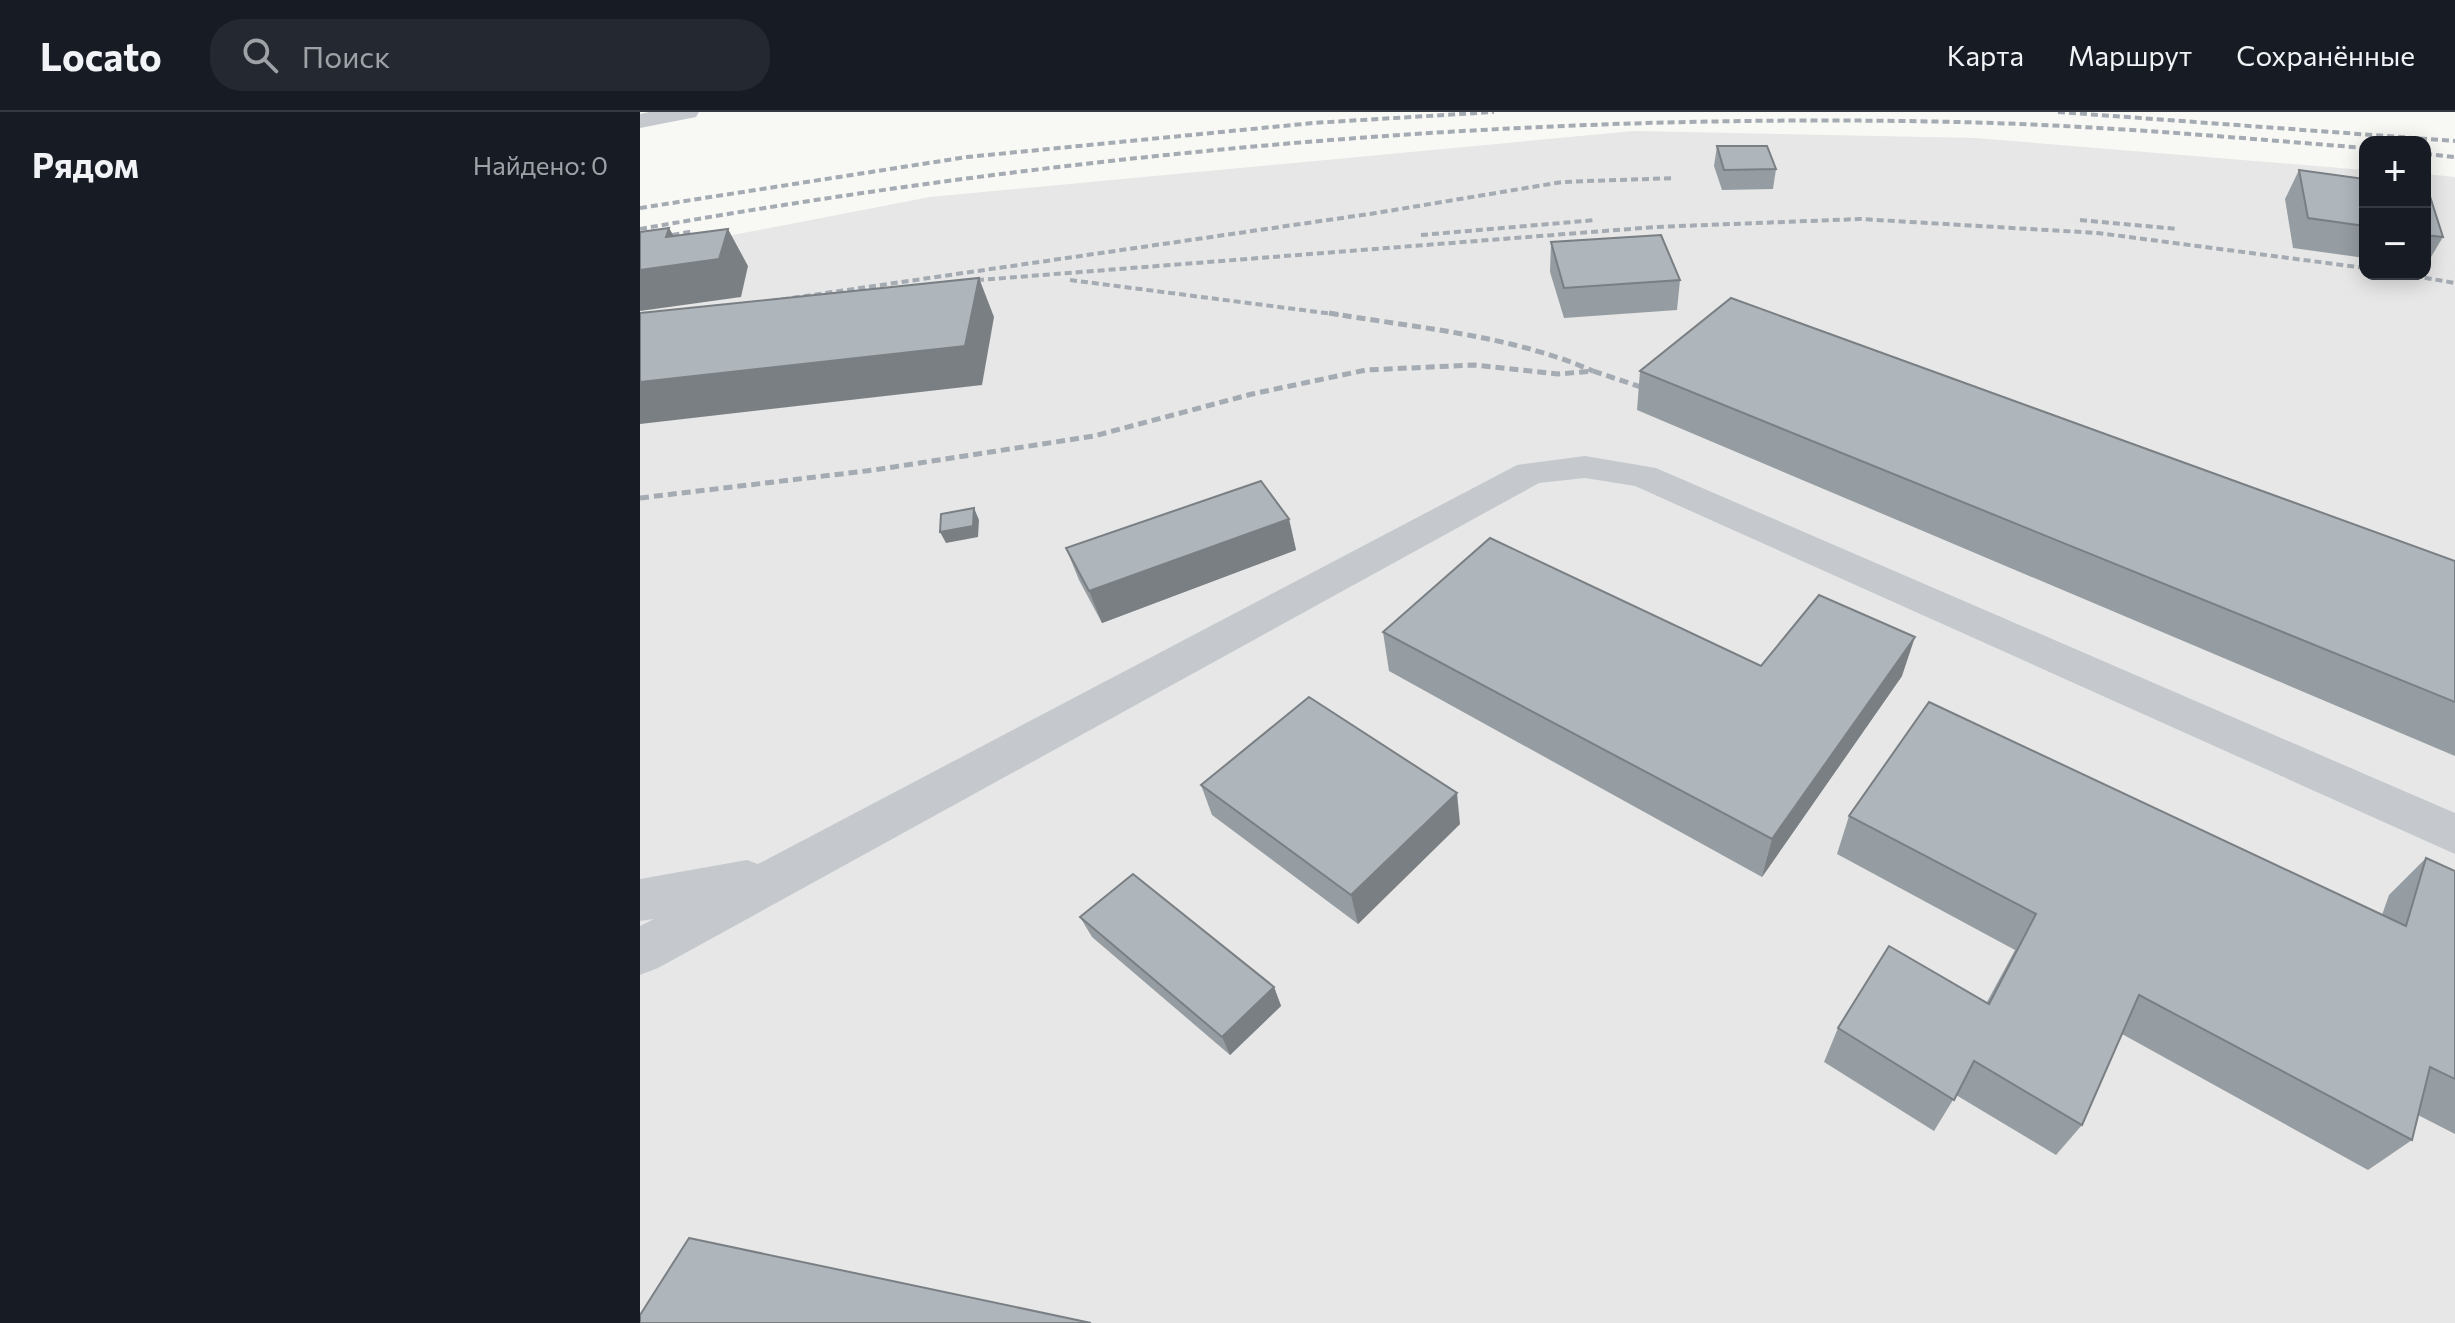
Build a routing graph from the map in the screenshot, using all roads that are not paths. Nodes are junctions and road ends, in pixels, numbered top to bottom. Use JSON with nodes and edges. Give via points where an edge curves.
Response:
{"nodes":[{"id":1,"x":687,"y":112,"type":"edge"},
{"id":2,"x":640,"y":121,"type":"edge"},
{"id":3,"x":2455,"y":834,"type":"edge"},
{"id":4,"x":785,"y":874,"type":"junction"},
{"id":5,"x":640,"y":900,"type":"edge"},
{"id":6,"x":640,"y":952,"type":"edge"}],
"edges":[{"from":1,"to":2,"type":"street"},
{"from":3,"to":4,"type":"street","via":[[1670,487],[1643,476],[1585,467],[1530,473]]},
{"from":4,"to":5,"type":"street"},
{"from":4,"to":6,"type":"street"}]}
